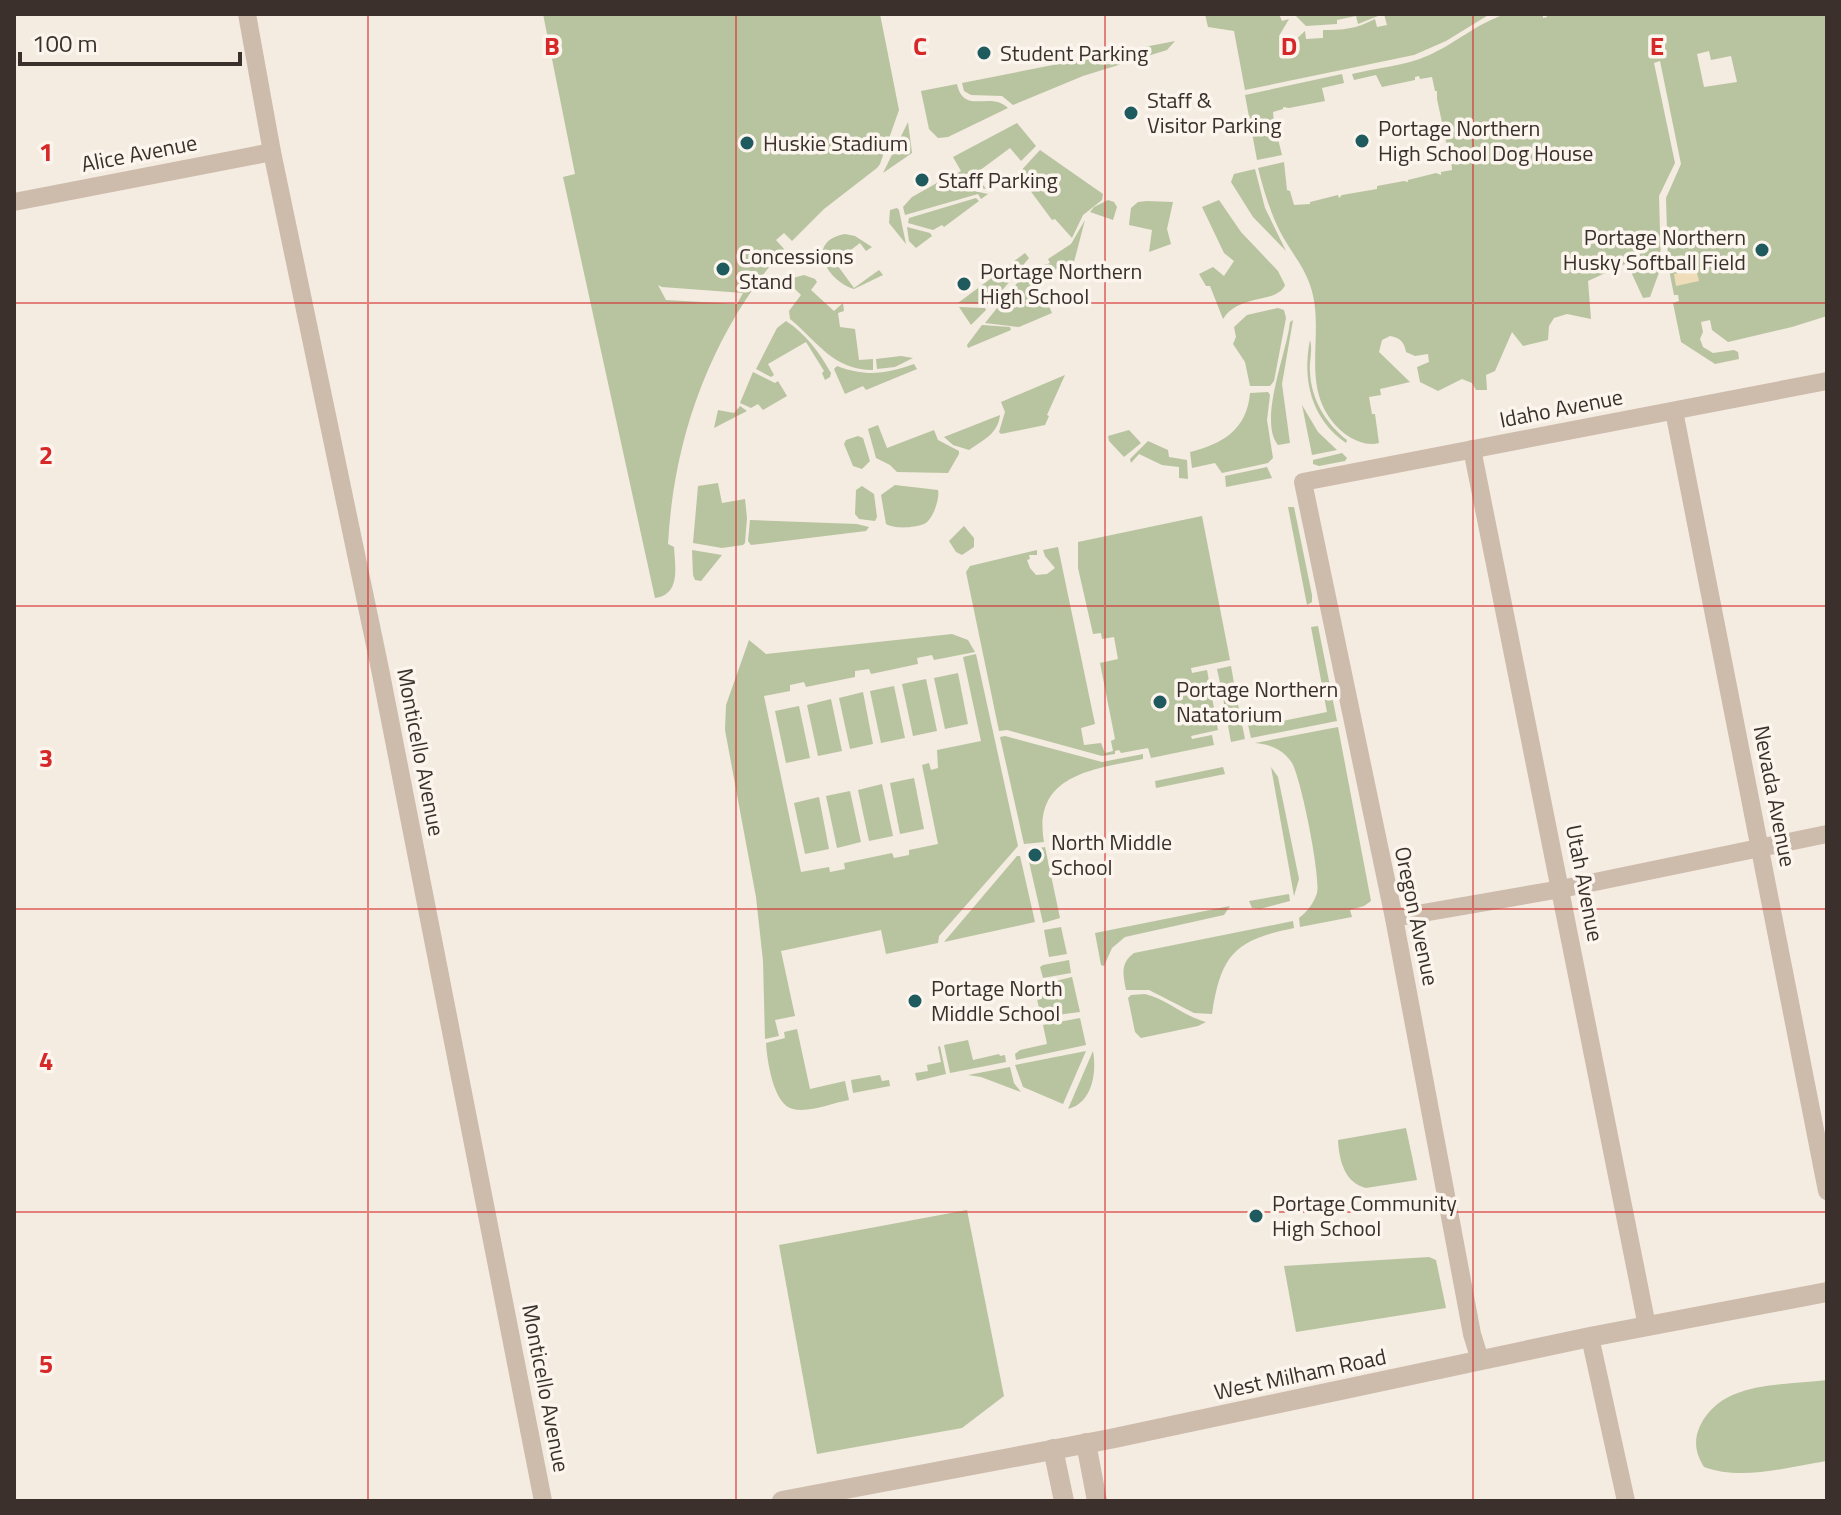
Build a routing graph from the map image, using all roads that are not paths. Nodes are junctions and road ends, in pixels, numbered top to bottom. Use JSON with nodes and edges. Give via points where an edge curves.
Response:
{"nodes":[{"id":1,"x":247,"y":14,"type":"edge"},
{"id":2,"x":272,"y":152,"type":"junction"},
{"id":3,"x":14,"y":202,"type":"edge"},
{"id":4,"x":1827,"y":381,"type":"edge"},
{"id":5,"x":1674,"y":411,"type":"junction"},
{"id":6,"x":1472,"y":449,"type":"junction"},
{"id":7,"x":1303,"y":482,"type":"joint"},
{"id":8,"x":1827,"y":834,"type":"edge"},
{"id":9,"x":1760,"y":846,"type":"junction"},
{"id":10,"x":1561,"y":889,"type":"junction"},
{"id":11,"x":1394,"y":918,"type":"junction"},
{"id":12,"x":1827,"y":1191,"type":"edge"},
{"id":13,"x":1827,"y":1292,"type":"edge"},
{"id":14,"x":1647,"y":1326,"type":"junction"},
{"id":15,"x":1590,"y":1337,"type":"junction"},
{"id":16,"x":1480,"y":1360,"type":"junction"},
{"id":17,"x":1086,"y":1443,"type":"junction"},
{"id":18,"x":1053,"y":1449,"type":"junction"},
{"id":19,"x":543,"y":1501,"type":"edge"},
{"id":20,"x":782,"y":1501,"type":"edge"},
{"id":21,"x":1064,"y":1501,"type":"edge"},
{"id":22,"x":1097,"y":1501,"type":"edge"},
{"id":23,"x":1626,"y":1501,"type":"edge"}],
"edges":[{"from":1,"to":2,"type":"street","name":"Monticello Avenue"},
{"from":2,"to":3,"type":"street","name":"Alice Avenue"},
{"from":2,"to":19,"type":"street","name":"Monticello Avenue","via":[[380,669]]},
{"from":4,"to":5,"type":"street","name":"Idaho Avenue"},
{"from":5,"to":6,"type":"street","name":"Idaho Avenue"},
{"from":5,"to":9,"type":"street","name":"Nevada Avenue"},
{"from":6,"to":7,"type":"street","name":"Idaho Avenue"},
{"from":6,"to":10,"type":"street","name":"Utah Avenue"},
{"from":7,"to":11,"type":"street","name":"Oregon Avenue"},
{"from":8,"to":9,"type":"street"},
{"from":9,"to":10,"type":"street"},
{"from":9,"to":12,"type":"street","name":"Nevada Avenue"},
{"from":10,"to":11,"type":"street"},
{"from":10,"to":14,"type":"street","name":"Utah Avenue"},
{"from":11,"to":16,"type":"street","name":"Oregon Avenue"},
{"from":13,"to":14,"type":"street","name":"West Milham Road"},
{"from":14,"to":15,"type":"street","name":"West Milham Road"},
{"from":15,"to":16,"type":"street","name":"West Milham Road"},
{"from":15,"to":23,"type":"street"},
{"from":16,"to":17,"type":"street","name":"West Milham Road"},
{"from":17,"to":18,"type":"street","name":"West Milham Road"},
{"from":17,"to":22,"type":"street"},
{"from":18,"to":20,"type":"street","name":"West Milham Road"},
{"from":18,"to":21,"type":"street"}]}
